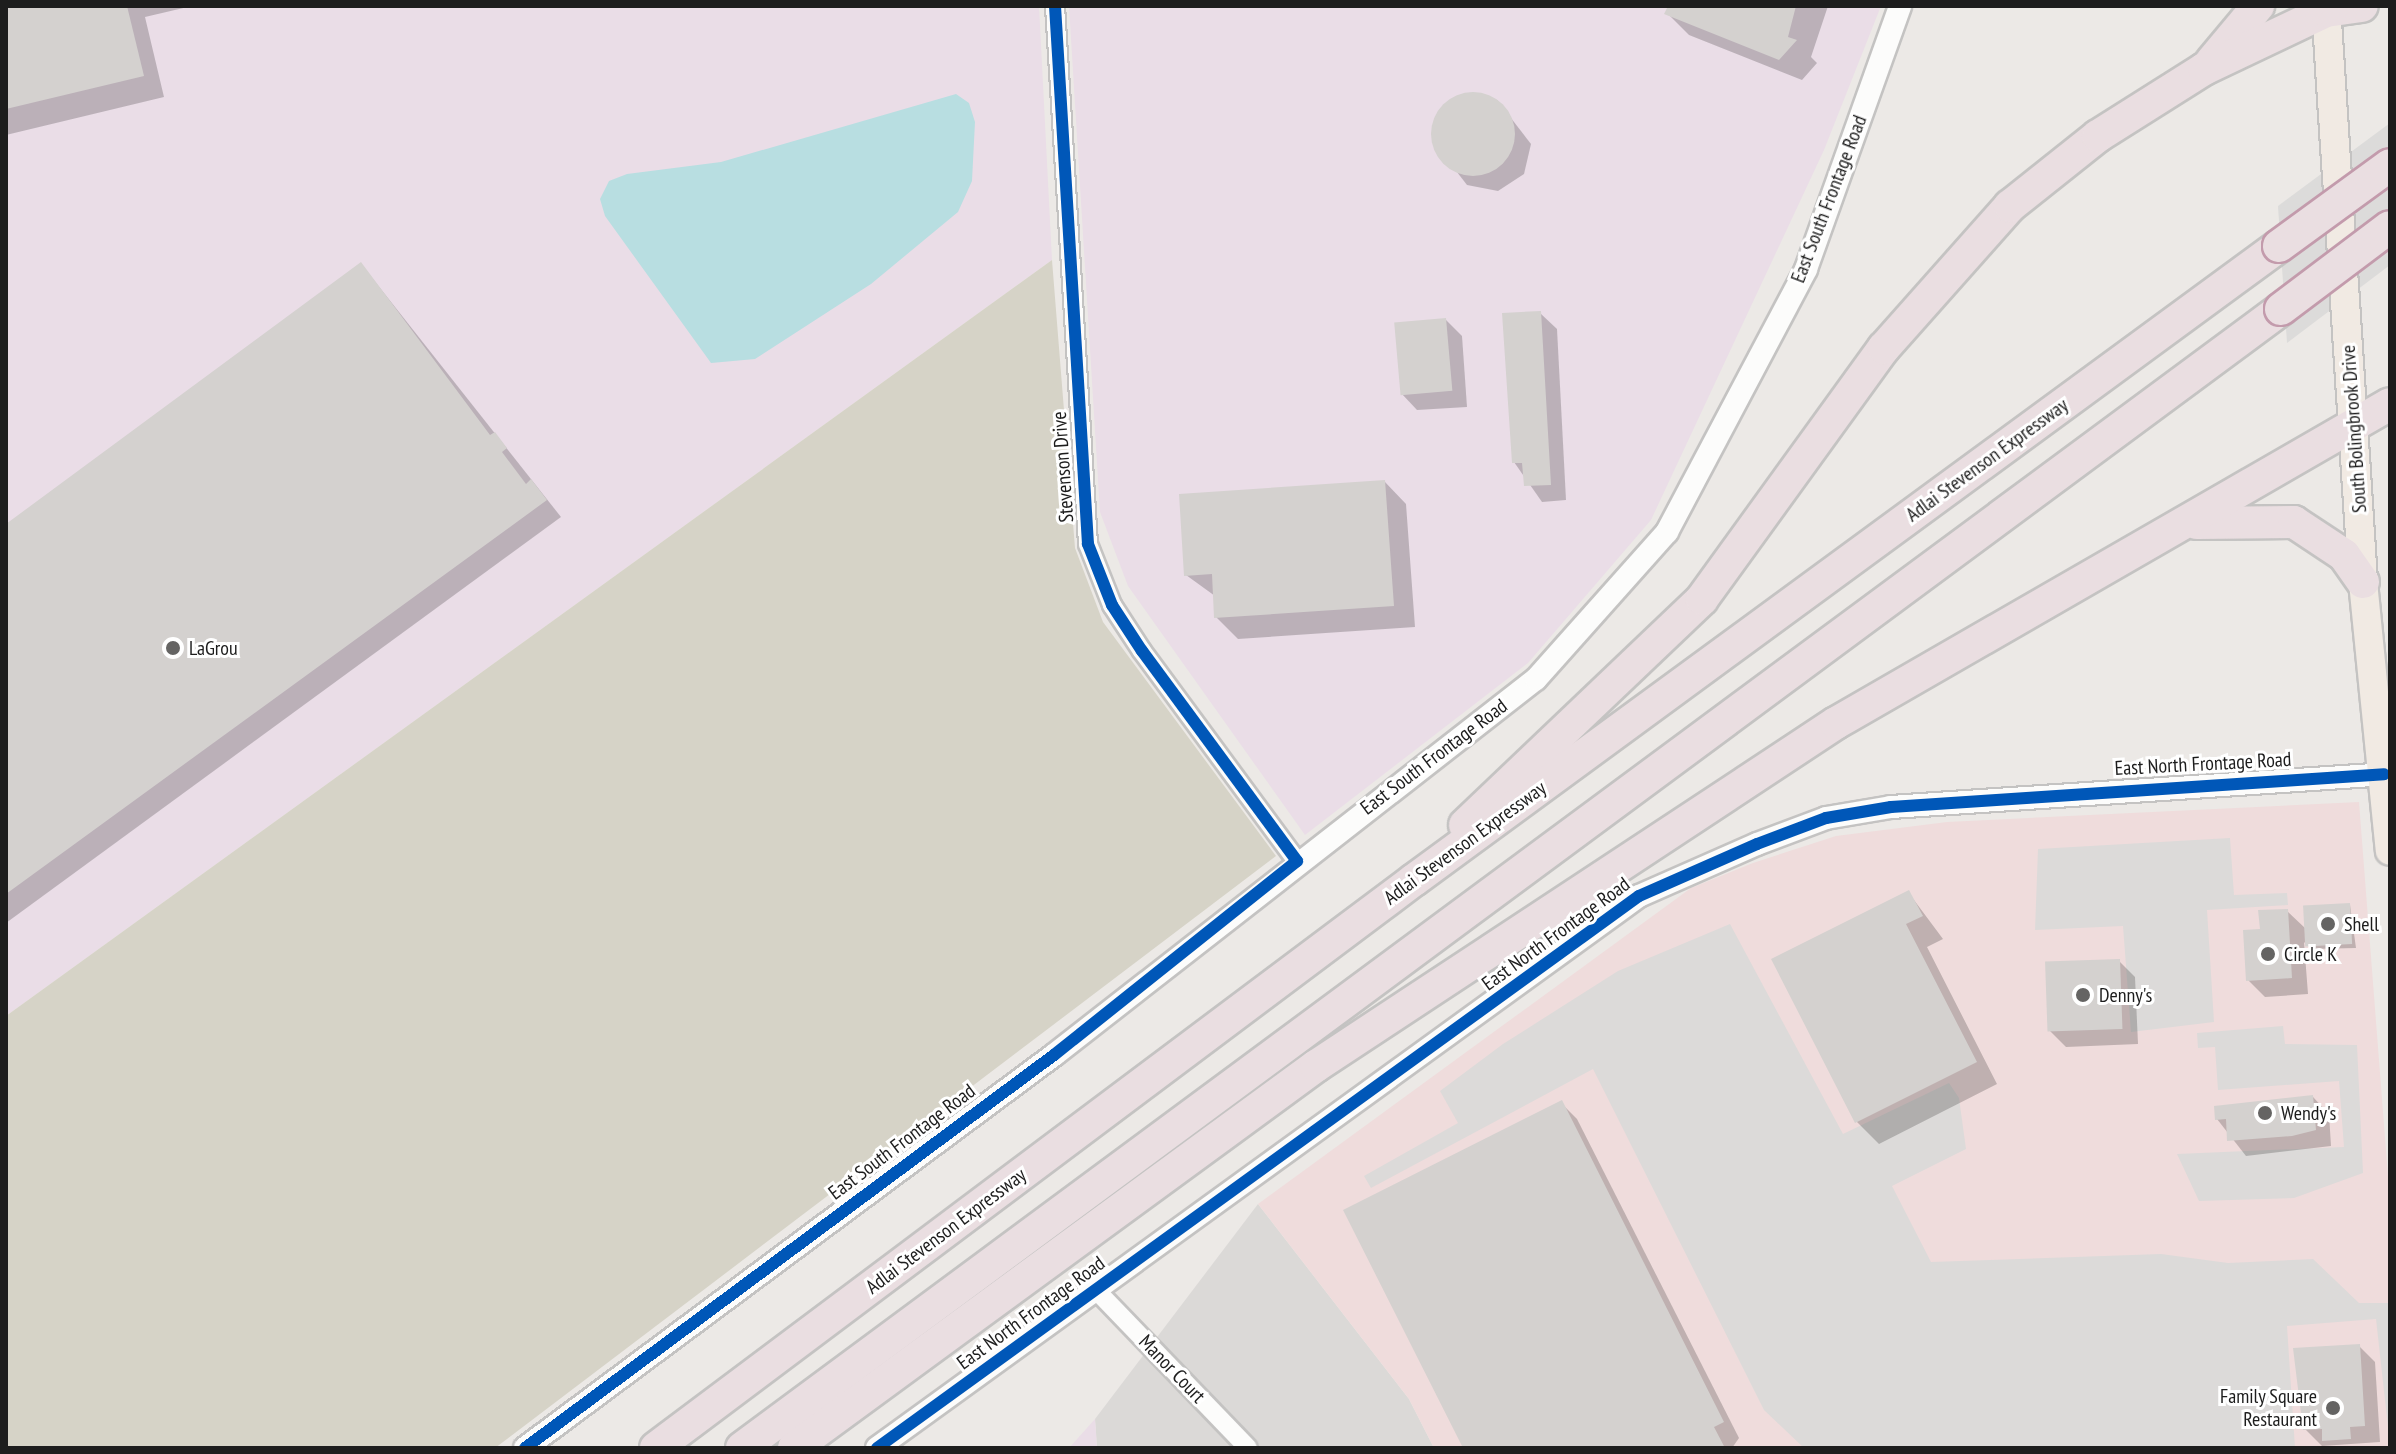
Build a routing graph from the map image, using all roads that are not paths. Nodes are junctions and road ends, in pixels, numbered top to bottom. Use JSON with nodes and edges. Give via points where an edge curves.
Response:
{"nodes":[{"id":1,"x":1055,"y":6,"type":"edge"},
{"id":2,"x":1900,"y":6,"type":"edge"},
{"id":3,"x":2258,"y":6,"type":"edge"},
{"id":4,"x":2362,"y":6,"type":"edge"},
{"id":5,"x":2376,"y":6,"type":"edge"},
{"id":6,"x":2327,"y":8,"type":"edge"},
{"id":7,"x":2390,"y":11,"type":"edge"},
{"id":8,"x":2204,"y":69,"type":"junction"},
{"id":9,"x":2390,"y":165,"type":"edge"},
{"id":10,"x":2390,"y":227,"type":"edge"},
{"id":11,"x":2390,"y":404,"type":"edge"},
{"id":12,"x":2354,"y":424,"type":"junction"},
{"id":13,"x":2182,"y":526,"type":"junction"},
{"id":14,"x":2363,"y":582,"type":"junction"},
{"id":15,"x":2384,"y":774,"type":"junction"},
{"id":16,"x":2390,"y":851,"type":"edge"},
{"id":17,"x":1297,"y":861,"type":"junction"},
{"id":18,"x":1414,"y":880,"type":"junction"},
{"id":19,"x":1096,"y":1290,"type":"junction"},
{"id":20,"x":525,"y":1448,"type":"edge"},
{"id":21,"x":656,"y":1448,"type":"edge"},
{"id":22,"x":742,"y":1448,"type":"edge"},
{"id":23,"x":794,"y":1448,"type":"edge"},
{"id":24,"x":877,"y":1448,"type":"edge"},
{"id":25,"x":1248,"y":1448,"type":"edge"}],
"edges":[{"from":1,"to":17,"type":"street","name":"Stevenson Drive","via":[[1088,544],[1112,605],[1142,651]]},
{"from":2,"to":17,"type":"street","name":"East South Frontage Road","via":[[1806,269],[1667,532],[1536,679]]},
{"from":3,"to":8,"type":"highway"},
{"from":4,"to":6,"type":"highway"},
{"from":5,"to":7,"type":"highway"},
{"from":6,"to":8,"type":"highway"},
{"from":6,"to":12,"type":"main road","name":"South Bolingbrook Drive"},
{"from":8,"to":18,"type":"highway","via":[[2098,136],[2010,206],[1884,348],[1702,599],[1523,763]]},
{"from":9,"to":18,"type":"highway","name":"Adlai Stevenson Expressway","bridge":true},
{"from":10,"to":22,"type":"highway","bridge":true},
{"from":11,"to":12,"type":"highway"},
{"from":12,"to":13,"type":"highway"},
{"from":12,"to":14,"type":"main road","name":"South Bolingbrook Drive"},
{"from":13,"to":14,"type":"highway","via":[[2294,522],[2344,555]]},
{"from":13,"to":23,"type":"highway","via":[[2078,579],[1836,723],[1316,1066]]},
{"from":14,"to":15,"type":"main road","name":"South Bolingbrook Drive"},
{"from":15,"to":16,"type":"main road","name":"South Bolingbrook Drive"},
{"from":15,"to":19,"type":"street","name":"East North Frontage Road","via":[[1891,807],[1826,818],[1757,844],[1639,896]]},
{"from":17,"to":20,"type":"street","name":"East South Frontage Road","via":[[1054,1055]]},
{"from":18,"to":21,"type":"highway","name":"Adlai Stevenson Expressway"},
{"from":19,"to":24,"type":"street","name":"East North Frontage Road"},
{"from":19,"to":25,"type":"street","name":"Manor Court"}]}
